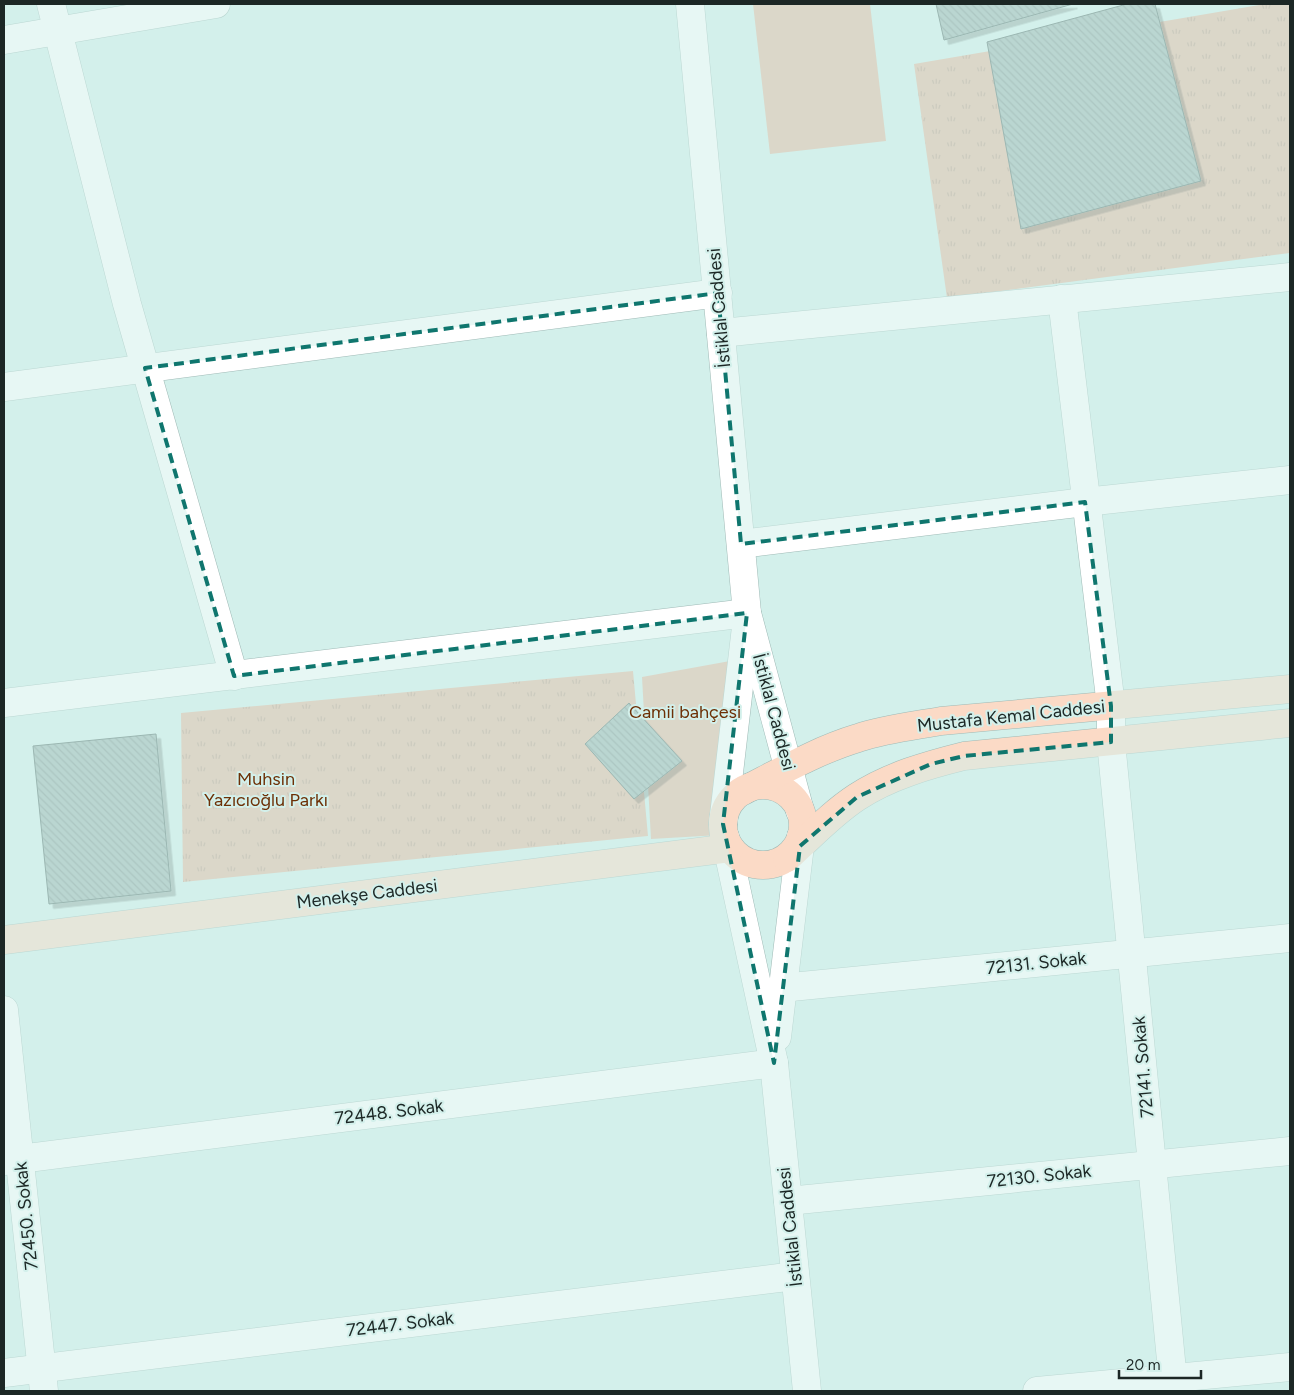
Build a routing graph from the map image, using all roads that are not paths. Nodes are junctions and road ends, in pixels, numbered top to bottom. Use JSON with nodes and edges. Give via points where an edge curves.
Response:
{"nodes":[{"id":1,"x":51,"y":4,"type":"edge"},
{"id":2,"x":216,"y":4,"type":"edge"},
{"id":3,"x":690,"y":4,"type":"edge"},
{"id":4,"x":56,"y":30,"type":"junction"},
{"id":5,"x":4,"y":40,"type":"edge"},
{"id":6,"x":1290,"y":276,"type":"edge"},
{"id":7,"x":718,"y":293,"type":"junction"},
{"id":8,"x":1062,"y":299,"type":"junction"},
{"id":9,"x":721,"y":334,"type":"junction"},
{"id":10,"x":145,"y":368,"type":"junction"},
{"id":11,"x":4,"y":387,"type":"edge"},
{"id":12,"x":1290,"y":480,"type":"edge"},
{"id":13,"x":1085,"y":502,"type":"junction"},
{"id":14,"x":741,"y":544,"type":"junction"},
{"id":15,"x":747,"y":613,"type":"junction"},
{"id":16,"x":234,"y":676,"type":"junction"},
{"id":17,"x":1290,"y":689,"type":"edge"},
{"id":18,"x":4,"y":703,"type":"edge"},
{"id":19,"x":1111,"y":706,"type":"junction"},
{"id":20,"x":1290,"y":723,"type":"edge"},
{"id":21,"x":1111,"y":742,"type":"junction"},
{"id":22,"x":789,"y":768,"type":"junction"},
{"id":23,"x":743,"y":791,"type":"junction"},
{"id":24,"x":800,"y":811,"type":"junction"},
{"id":25,"x":726,"y":839,"type":"junction"},
{"id":26,"x":796,"y":847,"type":"junction"},
{"id":27,"x":1290,"y":938,"type":"edge"},
{"id":28,"x":4,"y":940,"type":"edge"},
{"id":29,"x":1132,"y":954,"type":"junction"},
{"id":30,"x":781,"y":988,"type":"junction"},
{"id":31,"x":4,"y":1010,"type":"edge"},
{"id":32,"x":774,"y":1063,"type":"junction"},
{"id":33,"x":1290,"y":1151,"type":"edge"},
{"id":34,"x":12,"y":1160,"type":"edge"},
{"id":35,"x":1152,"y":1164,"type":"junction"},
{"id":36,"x":788,"y":1201,"type":"junction"},
{"id":37,"x":795,"y":1276,"type":"junction"},
{"id":38,"x":1290,"y":1367,"type":"edge"},
{"id":39,"x":4,"y":1373,"type":"edge"},
{"id":40,"x":43,"y":1380,"type":"edge"},
{"id":41,"x":1173,"y":1385,"type":"edge"},
{"id":42,"x":807,"y":1391,"type":"edge"},
{"id":43,"x":1037,"y":1391,"type":"edge"}],
"edges":[{"from":1,"to":4,"type":"street"},
{"from":2,"to":4,"type":"street"},
{"from":3,"to":7,"type":"street","name":"İstiklal Caddesi"},
{"from":4,"to":5,"type":"street"},
{"from":4,"to":10,"type":"street"},
{"from":6,"to":8,"type":"street"},
{"from":7,"to":9,"type":"street","name":"İstiklal Caddesi"},
{"from":7,"to":10,"type":"street"},
{"from":8,"to":9,"type":"street"},
{"from":8,"to":13,"type":"street","name":"72141. Sokak"},
{"from":9,"to":14,"type":"street","name":"İstiklal Caddesi"},
{"from":10,"to":11,"type":"street"},
{"from":10,"to":16,"type":"street"},
{"from":12,"to":13,"type":"street"},
{"from":13,"to":14,"type":"street"},
{"from":13,"to":19,"type":"street","name":"72141. Sokak"},
{"from":14,"to":15,"type":"street","name":"İstiklal Caddesi"},
{"from":15,"to":16,"type":"street"},
{"from":15,"to":22,"type":"street","name":"İstiklal Caddesi"},
{"from":15,"to":25,"type":"street","name":"İstiklal Caddesi"},
{"from":16,"to":18,"type":"street"},
{"from":17,"to":19,"type":"main road","name":"Mustafa Kemal Caddesi"},
{"from":19,"to":21,"type":"street","name":"72141. Sokak"},
{"from":19,"to":22,"type":"main road","name":"Mustafa Kemal Caddesi","via":[[941,721],[896,729],[858,738]]},
{"from":20,"to":21,"type":"main road","name":"Mustafa Kemal Caddesi"},
{"from":21,"to":26,"type":"main road","name":"Mustafa Kemal Caddesi","via":[[964,756],[931,764],[857,797]]},
{"from":21,"to":29,"type":"street","name":"72141. Sokak"},
{"from":22,"to":23,"type":"main road","name":"Mustafa Kemal Caddesi"},
{"from":22,"to":24,"type":"street","name":"İstiklal Caddesi"},
{"from":23,"to":24,"type":"main road","name":"İstiklal Caddesi","via":[[756,786],[782,790]]},
{"from":23,"to":25,"type":"main road","via":[[729,805]]},
{"from":24,"to":26,"type":"main road","name":"İstiklal Caddesi","via":[[803,824]]},
{"from":25,"to":26,"type":"main road","via":[[739,857],[763,865],[775,864]]},
{"from":25,"to":28,"type":"main road","name":"Menekşe Caddesi"},
{"from":25,"to":32,"type":"street","name":"İstiklal Caddesi"},
{"from":26,"to":30,"type":"street","name":"İstiklal Caddesi"},
{"from":27,"to":29,"type":"street","name":"72131. Sokak"},
{"from":29,"to":30,"type":"street","name":"72131. Sokak"},
{"from":29,"to":35,"type":"street","name":"72141. Sokak"},
{"from":30,"to":32,"type":"street","name":"İstiklal Caddesi"},
{"from":31,"to":34,"type":"street","name":"72450. Sokak"},
{"from":32,"to":34,"type":"street","name":"72448. Sokak"},
{"from":32,"to":36,"type":"street","name":"İstiklal Caddesi"},
{"from":33,"to":35,"type":"street","name":"72130. Sokak"},
{"from":34,"to":40,"type":"street","name":"72450. Sokak"},
{"from":35,"to":36,"type":"street","name":"72130. Sokak"},
{"from":35,"to":41,"type":"street","name":"72141. Sokak"},
{"from":36,"to":37,"type":"street","name":"İstiklal Caddesi"},
{"from":37,"to":40,"type":"street","name":"72447. Sokak"},
{"from":37,"to":42,"type":"street","name":"İstiklal Caddesi"},
{"from":38,"to":41,"type":"street"},
{"from":39,"to":40,"type":"street","name":"72447. Sokak"},
{"from":41,"to":43,"type":"street"}]}
